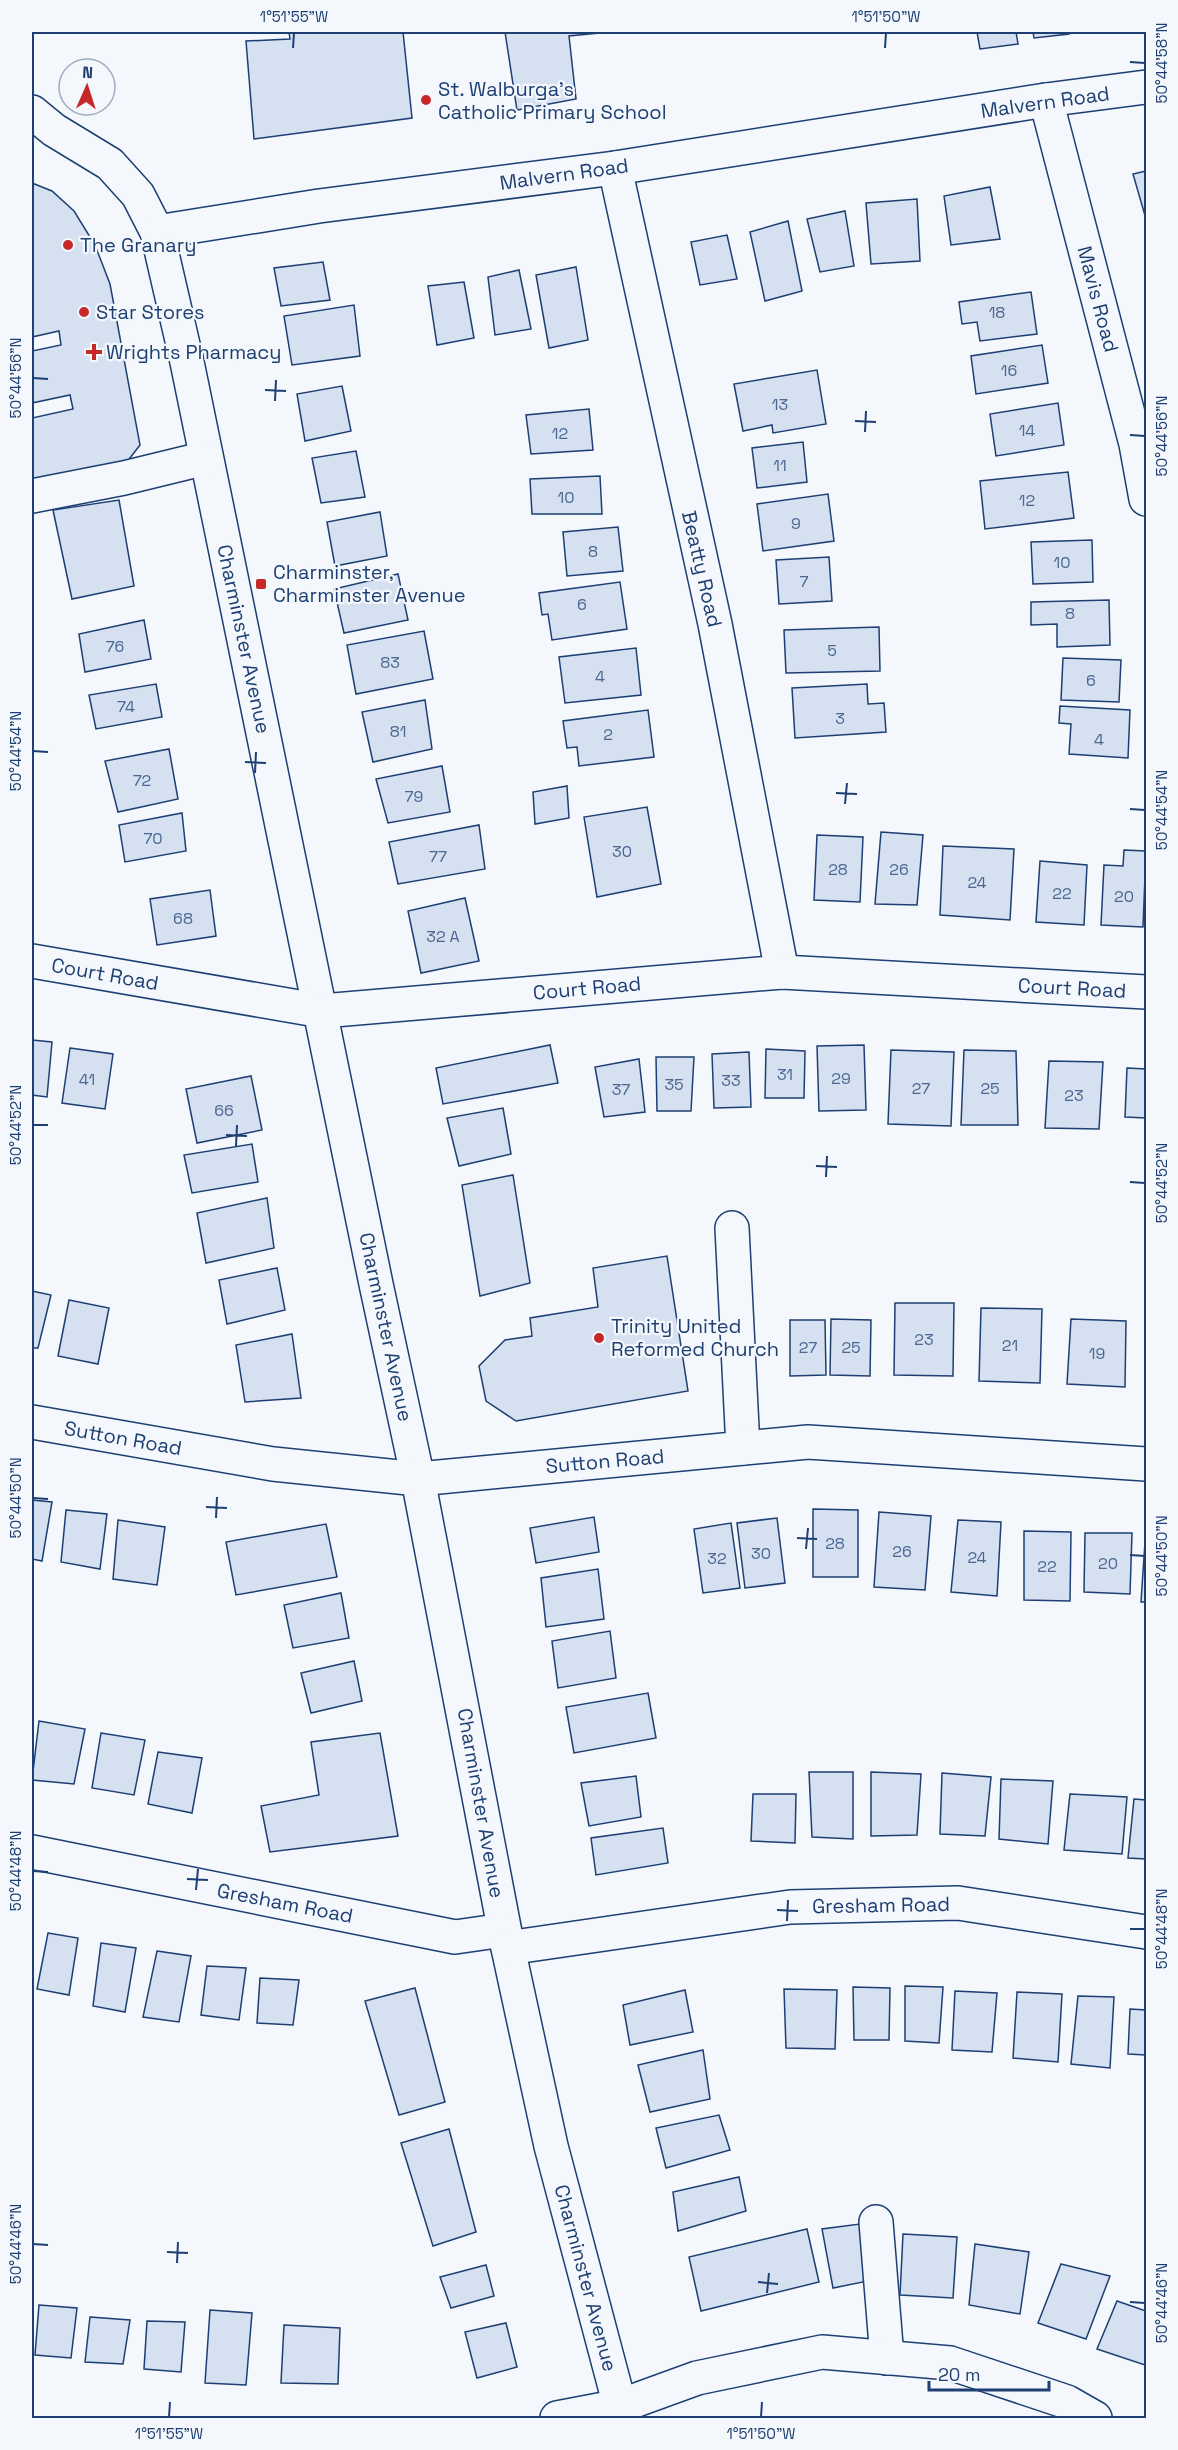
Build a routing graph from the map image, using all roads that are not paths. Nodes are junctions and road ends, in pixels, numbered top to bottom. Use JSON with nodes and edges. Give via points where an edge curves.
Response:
{"nodes":[{"id":1,"x":1146,"y":87,"type":"edge"},
{"id":2,"x":1046,"y":100,"type":"junction"},
{"id":3,"x":32,"y":112,"type":"edge"},
{"id":4,"x":615,"y":168,"type":"junction"},
{"id":5,"x":157,"y":232,"type":"junction"},
{"id":6,"x":206,"y":458,"type":"junction"},
{"id":7,"x":32,"y":496,"type":"edge"},
{"id":8,"x":1146,"y":499,"type":"edge"},
{"id":9,"x":32,"y":961,"type":"edge"},
{"id":10,"x":782,"y":972,"type":"junction"},
{"id":11,"x":1146,"y":992,"type":"edge"},
{"id":12,"x":322,"y":1011,"type":"junction"},
{"id":13,"x":732,"y":1228,"type":"dead end"},
{"id":14,"x":32,"y":1422,"type":"edge"},
{"id":15,"x":743,"y":1448,"type":"junction"},
{"id":16,"x":1146,"y":1464,"type":"edge"},
{"id":17,"x":418,"y":1479,"type":"junction"},
{"id":18,"x":32,"y":1852,"type":"edge"},
{"id":19,"x":1146,"y":1932,"type":"edge"},
{"id":20,"x":506,"y":1939,"type":"junction"},
{"id":21,"x":876,"y":2222,"type":"dead end"},
{"id":22,"x":887,"y":2358,"type":"junction"},
{"id":23,"x":623,"y":2412,"type":"edge"},
{"id":24,"x":557,"y":2418,"type":"edge"},
{"id":25,"x":1095,"y":2418,"type":"edge"}],
"edges":[{"from":1,"to":2,"type":"street","name":"Malvern Road"},
{"from":2,"to":4,"type":"street","name":"Malvern Road"},
{"from":2,"to":8,"type":"street","name":"Mavis Road","via":[[1136,444]]},
{"from":3,"to":5,"type":"street","via":[[110,164],[138,195]]},
{"from":4,"to":5,"type":"street","name":"Malvern Road","via":[[319,206]]},
{"from":4,"to":10,"type":"street","name":"Beatty Road","via":[[715,624]]},
{"from":5,"to":6,"type":"street","name":"Charminster Avenue"},
{"from":6,"to":7,"type":"street"},
{"from":6,"to":12,"type":"street","name":"Charminster Avenue"},
{"from":9,"to":12,"type":"street","name":"Court Road"},
{"from":10,"to":11,"type":"street","name":"Court Road"},
{"from":10,"to":12,"type":"street","name":"Court Road"},
{"from":12,"to":17,"type":"street","name":"Charminster Avenue"},
{"from":13,"to":15,"type":"street"},
{"from":14,"to":17,"type":"street","name":"Sutton Road","via":[[273,1464]]},
{"from":15,"to":16,"type":"street","name":"Sutton Road","via":[[808,1442]]},
{"from":15,"to":17,"type":"street","name":"Sutton Road"},
{"from":17,"to":20,"type":"street","name":"Charminster Avenue"},
{"from":18,"to":20,"type":"street","name":"Gresham Road","via":[[455,1937]]},
{"from":19,"to":20,"type":"street","name":"Gresham Road","via":[[958,1903],[801,1907]]},
{"from":20,"to":23,"type":"street","name":"Charminster Avenue","via":[[551,2146]]},
{"from":21,"to":22,"type":"street"},
{"from":22,"to":23,"type":"street","via":[[822,2352],[697,2378]]},
{"from":22,"to":25,"type":"street","via":[[951,2363],[1066,2402]]},
{"from":23,"to":24,"type":"street"}]}
